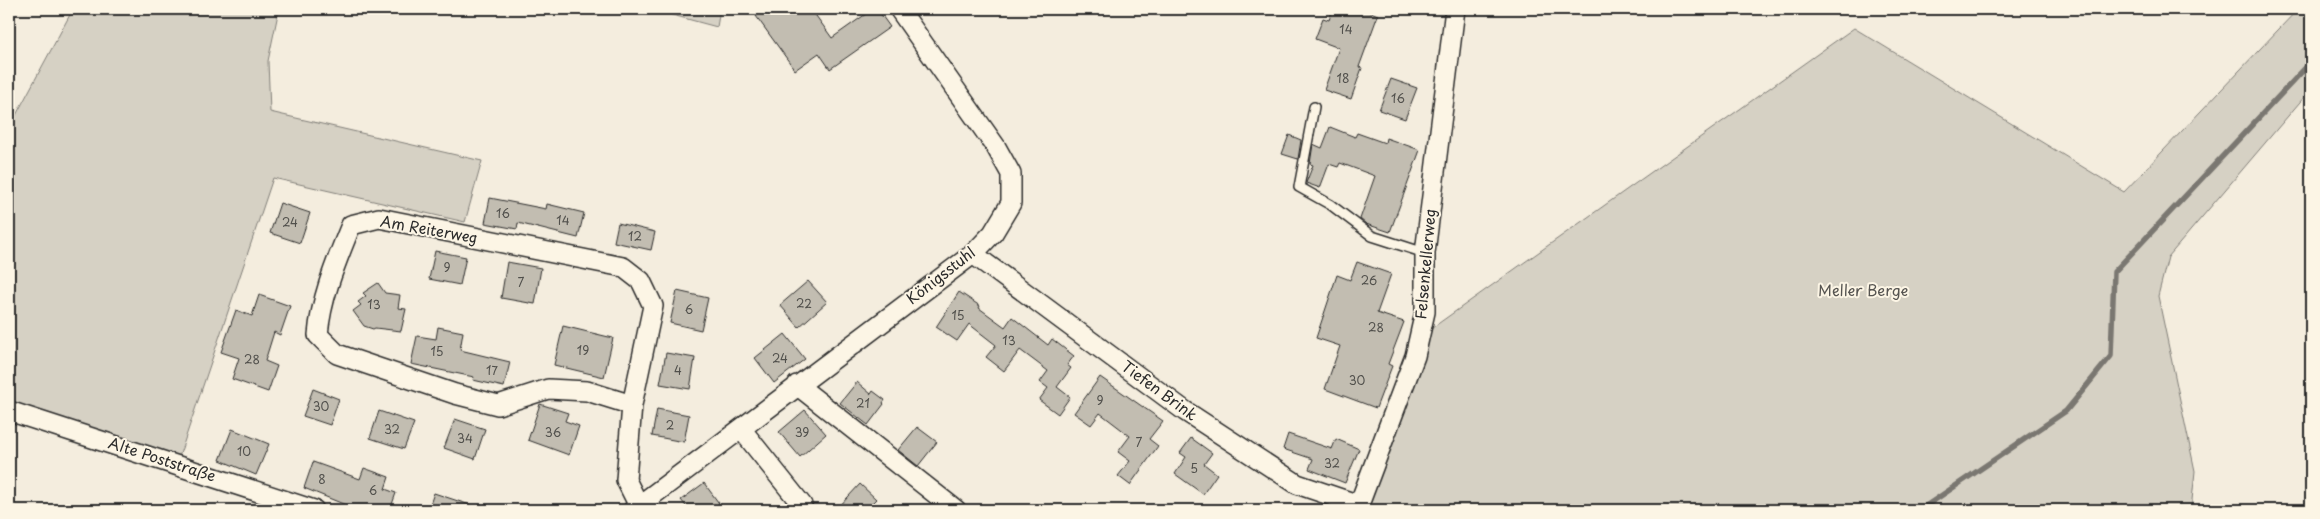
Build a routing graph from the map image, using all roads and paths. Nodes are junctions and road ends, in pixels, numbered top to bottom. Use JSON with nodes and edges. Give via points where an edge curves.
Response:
{"nodes":[{"id":1,"x":899,"y":9,"type":"edge"},
{"id":2,"x":1455,"y":9,"type":"edge"},
{"id":3,"x":1314,"y":107,"type":"dead end"},
{"id":4,"x":1425,"y":253,"type":"junction"},
{"id":5,"x":973,"y":254,"type":"junction"},
{"id":6,"x":797,"y":385,"type":"junction"},
{"id":7,"x":632,"y":405,"type":"junction"},
{"id":8,"x":9,"y":411,"type":"edge"},
{"id":9,"x":742,"y":430,"type":"junction"},
{"id":10,"x":802,"y":505,"type":"dead end"},
{"id":11,"x":636,"y":508,"type":"edge"},
{"id":12,"x":1358,"y":508,"type":"edge"},
{"id":13,"x":314,"y":510,"type":"edge"},
{"id":14,"x":956,"y":510,"type":"edge"}],
"edges":[{"from":1,"to":5,"type":"street","name":"Königsstuhl","via":[[996,147],[1011,174],[1011,202],[993,233]]},
{"from":2,"to":4,"type":"street","name":"Felsenkellerweg"},
{"from":3,"to":4,"type":"lane","via":[[1299,187],[1331,205],[1372,236]]},
{"from":4,"to":12,"type":"street","name":"Felsenkellerweg","via":[[1425,312],[1415,356]]},
{"from":5,"to":6,"type":"street","name":"Königsstuhl"},
{"from":5,"to":12,"type":"street","name":"Tiefen Brink","via":[[1184,410],[1288,479]]},
{"from":6,"to":9,"type":"street","name":"Königsstuhl"},
{"from":6,"to":14,"type":"street"},
{"from":7,"to":7,"type":"street","name":"Am Reiterweg","via":[[652,306],[641,281],[623,267],[379,218],[351,225],[319,318],[318,335],[337,354],[498,405],[548,388],[587,390]]},
{"from":7,"to":11,"type":"street","name":"Am Reiterweg","via":[[626,480]]},
{"from":8,"to":13,"type":"street","name":"Alte Poststraße"},
{"from":9,"to":10,"type":"street"},
{"from":9,"to":11,"type":"street","name":"Königsstuhl"}]}
